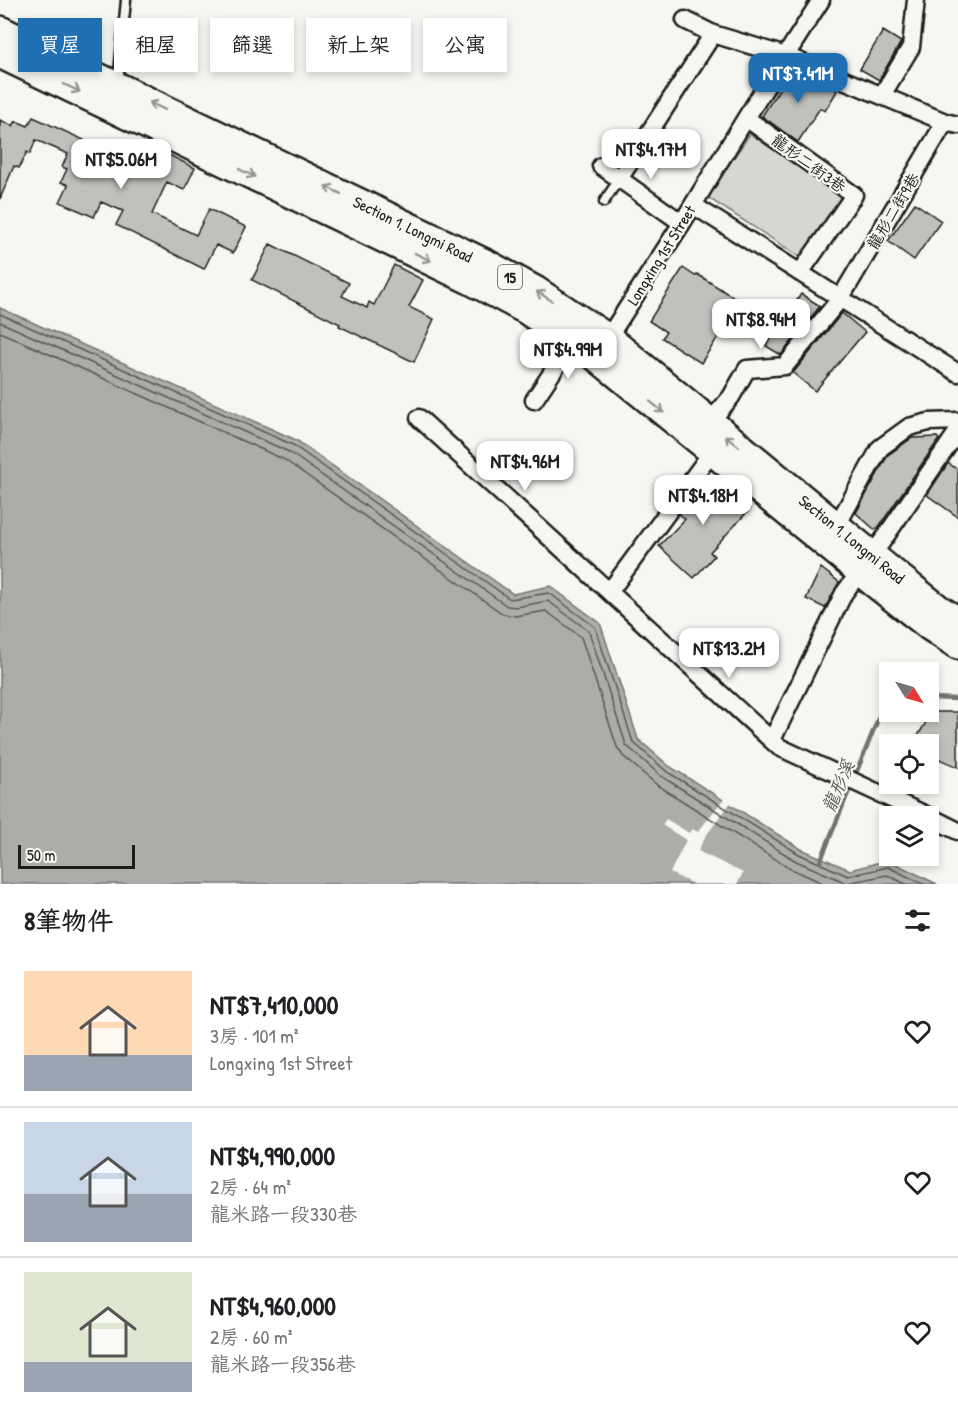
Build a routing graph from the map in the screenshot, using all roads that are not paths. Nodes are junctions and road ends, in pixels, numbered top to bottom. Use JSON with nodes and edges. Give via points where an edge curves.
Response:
{"nodes":[{"id":1,"x":126,"y":0,"type":"edge"},
{"id":2,"x":821,"y":0,"type":"edge"},
{"id":3,"x":916,"y":0,"type":"edge"},
{"id":4,"x":686,"y":20,"type":"dead end"},
{"id":5,"x":0,"y":30,"type":"edge"},
{"id":6,"x":713,"y":34,"type":"junction"},
{"id":7,"x":0,"y":54,"type":"edge"},
{"id":8,"x":786,"y":56,"type":"junction"},
{"id":9,"x":118,"y":87,"type":"junction"},
{"id":10,"x":882,"y":95,"type":"junction"},
{"id":11,"x":746,"y":117,"type":"junction"},
{"id":12,"x":952,"y":123,"type":"edge"},
{"id":13,"x":601,"y":166,"type":"dead end"},
{"id":14,"x":619,"y":179,"type":"junction"},
{"id":15,"x":603,"y":202,"type":"dead end"},
{"id":16,"x":693,"y":205,"type":"junction"},
{"id":17,"x":682,"y":223,"type":"junction"},
{"id":18,"x":800,"y":273,"type":"junction"},
{"id":19,"x":840,"y":299,"type":"junction"},
{"id":20,"x":592,"y":345,"type":"junction"},
{"id":21,"x":958,"y":373,"type":"edge"},
{"id":22,"x":534,"y":400,"type":"dead end"},
{"id":23,"x":419,"y":418,"type":"dead end"},
{"id":24,"x":958,"y":421,"type":"edge"},
{"id":25,"x":709,"y":423,"type":"junction"},
{"id":26,"x":958,"y":431,"type":"edge"},
{"id":27,"x":712,"y":452,"type":"junction"},
{"id":28,"x":836,"y":527,"type":"junction"},
{"id":29,"x":866,"y":564,"type":"junction"},
{"id":30,"x":610,"y":591,"type":"junction"},
{"id":31,"x":958,"y":621,"type":"edge"},
{"id":32,"x":958,"y":645,"type":"edge"},
{"id":33,"x":772,"y":740,"type":"junction"},
{"id":34,"x":906,"y":806,"type":"edge"},
{"id":35,"x":939,"y":822,"type":"edge"},
{"id":36,"x":958,"y":831,"type":"edge"}],
"edges":[{"from":1,"to":9,"type":"lane"},
{"from":2,"to":8,"type":"street","name":"Longxing 1st Street"},
{"from":3,"to":10,"type":"street","via":[[911,47]]},
{"from":4,"to":6,"type":"street"},
{"from":5,"to":9,"type":"main road","name":"Section 1, Longmi Road","number":"15"},
{"from":6,"to":8,"type":"street"},
{"from":6,"to":14,"type":"street"},
{"from":7,"to":20,"type":"main road","name":"Section 1, Longmi Road","number":"15","one_way":true,"via":[[480,285]]},
{"from":8,"to":10,"type":"street"},
{"from":8,"to":11,"type":"street","name":"Longxing 1st Street"},
{"from":20,"to":9,"type":"main road","name":"Section 1, Longmi Road","number":"15","one_way":true,"via":[[543,295],[489,265]]},
{"from":10,"to":12,"type":"street"},
{"from":11,"to":16,"type":"street","name":"Longxing 1st Street"},
{"from":11,"to":18,"type":"street","name":"龍形二街3巷","via":[[854,195]]},
{"from":12,"to":19,"type":"street","name":"龍形二街9巷"},
{"from":13,"to":14,"type":"street"},
{"from":14,"to":15,"type":"lane"},
{"from":14,"to":17,"type":"street"},
{"from":16,"to":17,"type":"street","name":"Longxing 1st Street"},
{"from":16,"to":18,"type":"street"},
{"from":17,"to":20,"type":"street","name":"Longxing 1st Street"},
{"from":18,"to":19,"type":"street"},
{"from":19,"to":21,"type":"street"},
{"from":19,"to":25,"type":"street","name":"龍形二街9巷","via":[[785,366],[747,369],[731,397]]},
{"from":20,"to":22,"type":"street","name":"Longxing 1st Street"},
{"from":20,"to":25,"type":"main road","name":"Section 1, Longmi Road","number":"15"},
{"from":20,"to":27,"type":"main road","name":"Section 1, Longmi Road","number":"15","one_way":true},
{"from":23,"to":30,"type":"street"},
{"from":24,"to":28,"type":"street","via":[[909,427],[880,448]]},
{"from":28,"to":25,"type":"main road","name":"Section 1, Longmi Road","number":"15","one_way":true},
{"from":26,"to":29,"type":"street"},
{"from":27,"to":29,"type":"main road","name":"Section 1, Longmi Road","number":"15"},
{"from":27,"to":30,"type":"street"},
{"from":28,"to":29,"type":"main road","name":"Section 1, Longmi Road","number":"15"},
{"from":29,"to":31,"type":"main road","name":"Section 1, Longmi Road","number":"15"},
{"from":29,"to":32,"type":"main road","name":"Section 1, Longmi Road","number":"15","via":[[929,626]]},
{"from":29,"to":33,"type":"street","via":[[844,593]]},
{"from":30,"to":33,"type":"street"},
{"from":33,"to":34,"type":"street","via":[[779,747]]},
{"from":35,"to":36,"type":"street"}]}
